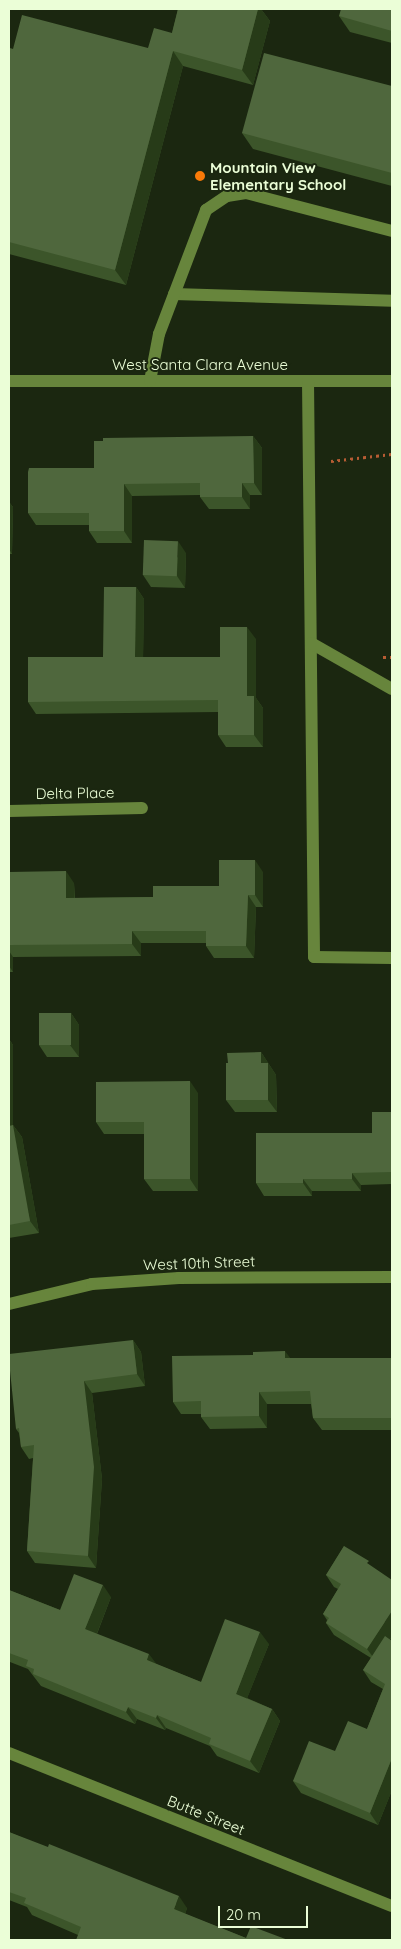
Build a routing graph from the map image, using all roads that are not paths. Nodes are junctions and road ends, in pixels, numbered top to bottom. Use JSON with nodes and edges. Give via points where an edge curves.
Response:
{"nodes":[{"id":1,"x":392,"y":230,"type":"edge"},
{"id":2,"x":174,"y":294,"type":"junction"},
{"id":3,"x":392,"y":301,"type":"edge"},
{"id":4,"x":150,"y":381,"type":"junction"},
{"id":5,"x":308,"y":381,"type":"junction"},
{"id":6,"x":392,"y":381,"type":"edge"},
{"id":7,"x":9,"y":382,"type":"edge"},
{"id":8,"x":311,"y":643,"type":"junction"},
{"id":9,"x":392,"y":689,"type":"edge"},
{"id":10,"x":142,"y":808,"type":"dead end"},
{"id":11,"x":9,"y":811,"type":"edge"},
{"id":12,"x":392,"y":958,"type":"edge"},
{"id":13,"x":392,"y":1277,"type":"edge"},
{"id":14,"x":9,"y":1304,"type":"edge"},
{"id":15,"x":9,"y":1754,"type":"edge"},
{"id":16,"x":392,"y":1906,"type":"edge"}],
"edges":[{"from":1,"to":2,"type":"street","via":[[246,193],[227,196],[206,210]]},
{"from":2,"to":3,"type":"street"},
{"from":2,"to":4,"type":"street","via":[[159,334]]},
{"from":4,"to":5,"type":"street","name":"West Santa Clara Avenue"},
{"from":4,"to":7,"type":"street","name":"West Santa Clara Avenue"},
{"from":5,"to":6,"type":"street","name":"West Santa Clara Avenue"},
{"from":5,"to":8,"type":"street"},
{"from":8,"to":9,"type":"street"},
{"from":8,"to":12,"type":"street","via":[[314,957]]},
{"from":10,"to":11,"type":"street","name":"Delta Place"},
{"from":13,"to":14,"type":"street","name":"West 10th Street","via":[[170,1278],[92,1284]]},
{"from":15,"to":16,"type":"street","name":"Butte Street"}]}
